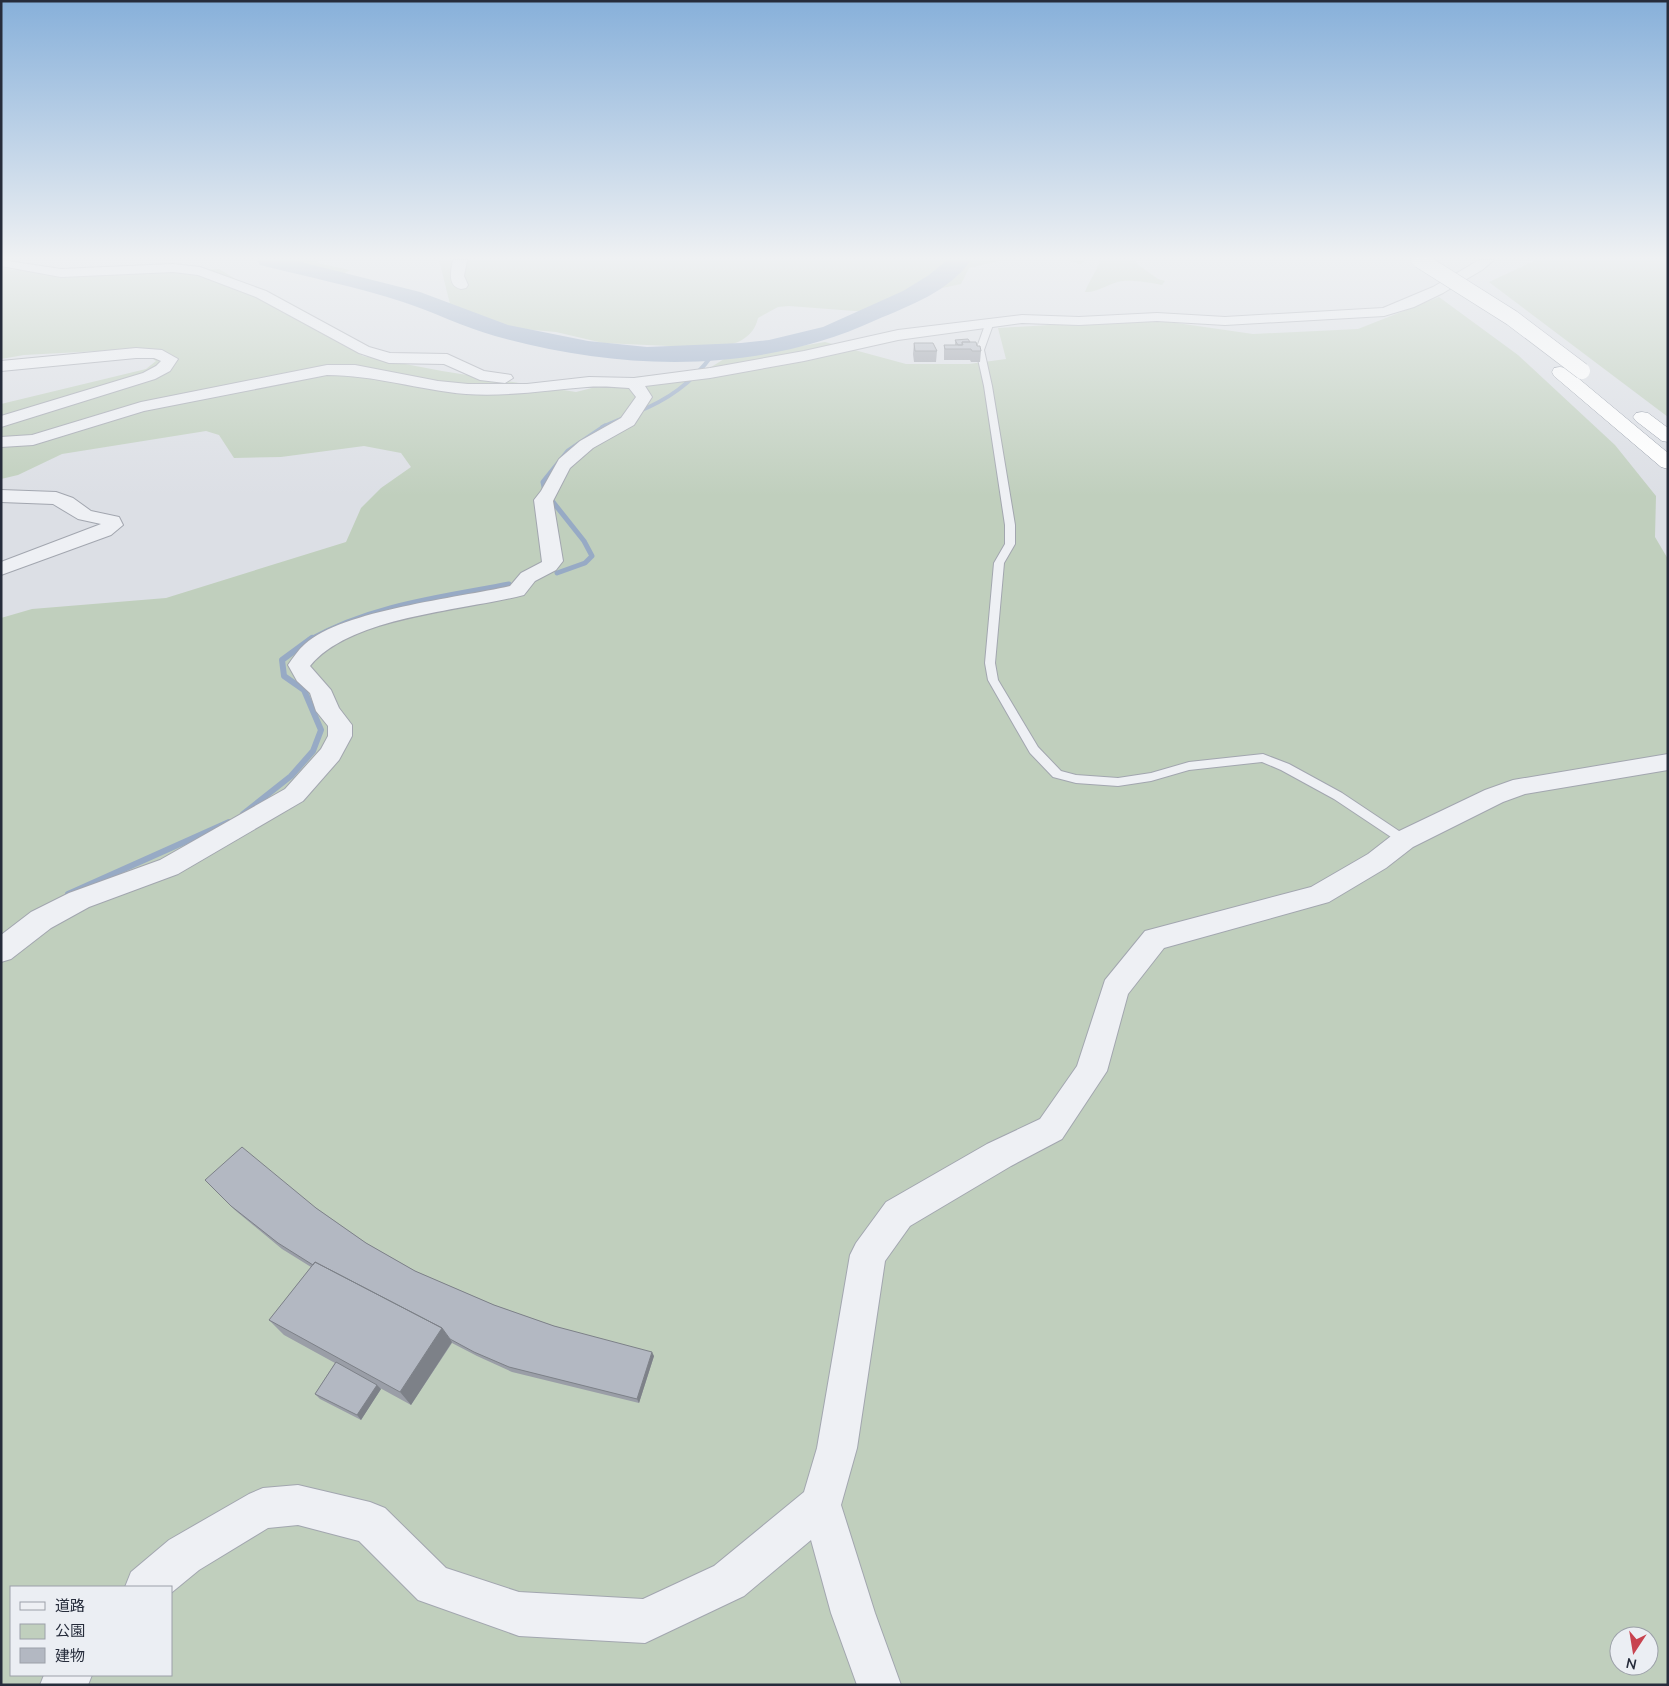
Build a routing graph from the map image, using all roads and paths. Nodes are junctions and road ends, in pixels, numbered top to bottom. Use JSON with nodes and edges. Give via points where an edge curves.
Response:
{"nodes":[{"id":1,"x":340,"y":339,"type":"edge"},
{"id":2,"x":882,"y":339,"type":"edge"},
{"id":3,"x":984,"y":339,"type":"edge"},
{"id":4,"x":1518,"y":339,"type":"edge"},
{"id":5,"x":1539,"y":339,"type":"edge"},
{"id":6,"x":1,"y":366,"type":"edge"},
{"id":7,"x":634,"y":383,"type":"junction"},
{"id":8,"x":565,"y":384,"type":"junction"},
{"id":9,"x":1,"y":422,"type":"edge"},
{"id":10,"x":1668,"y":438,"type":"edge"},
{"id":11,"x":1,"y":442,"type":"edge"},
{"id":12,"x":1668,"y":463,"type":"edge"},
{"id":13,"x":1,"y":496,"type":"edge"},
{"id":14,"x":1,"y":569,"type":"edge"},
{"id":15,"x":1668,"y":762,"type":"edge"},
{"id":16,"x":1404,"y":840,"type":"junction"},
{"id":17,"x":1,"y":951,"type":"edge"},
{"id":18,"x":821,"y":1505,"type":"junction"},
{"id":19,"x":147,"y":1586,"type":"edge"},
{"id":20,"x":879,"y":1685,"type":"edge"}],
"edges":[{"from":1,"to":8,"type":"street","via":[[389,358],[447,359],[480,375]]},
{"from":2,"to":7,"type":"street","via":[[710,373]]},
{"from":3,"to":16,"type":"lane","via":[[980,350],[1010,525],[1010,544],[999,563],[990,663],[993,680],[1034,750],[1057,774],[1118,782],[1189,766],[1263,758],[1338,796]]},
{"from":4,"to":12,"type":"highway"},
{"from":5,"to":10,"type":"highway","bridge":true},
{"from":6,"to":9,"type":"street","via":[[136,353],[157,353],[170,359],[163,370],[149,376]]},
{"from":7,"to":8,"type":"street"},
{"from":7,"to":17,"type":"street","via":[[644,397],[628,421],[565,463],[546,497],[553,561],[549,566],[528,578],[517,591],[356,626],[326,640],[303,658],[299,666],[320,690],[328,711],[340,725],[340,736],[330,754],[294,795],[169,867],[79,900],[41,920]]},
{"from":8,"to":11,"type":"street","via":[[527,389],[468,389],[355,370],[327,370],[141,407],[33,440]]},
{"from":13,"to":14,"type":"street","via":[[56,498],[85,515],[112,521],[113,525]]},
{"from":15,"to":16,"type":"street","via":[[1522,786],[1494,796]]},
{"from":16,"to":18,"type":"street","via":[[1377,861],[1319,895],[1155,939],[1115,989],[1091,1071],[1051,1129],[999,1155],[898,1214],[868,1255],[837,1448]]},
{"from":18,"to":19,"type":"street","via":[[729,1581],[645,1621],[519,1614],[433,1585],[370,1523],[298,1505],[263,1508],[184,1555]]},
{"from":18,"to":20,"type":"street","via":[[853,1613]]}]}
